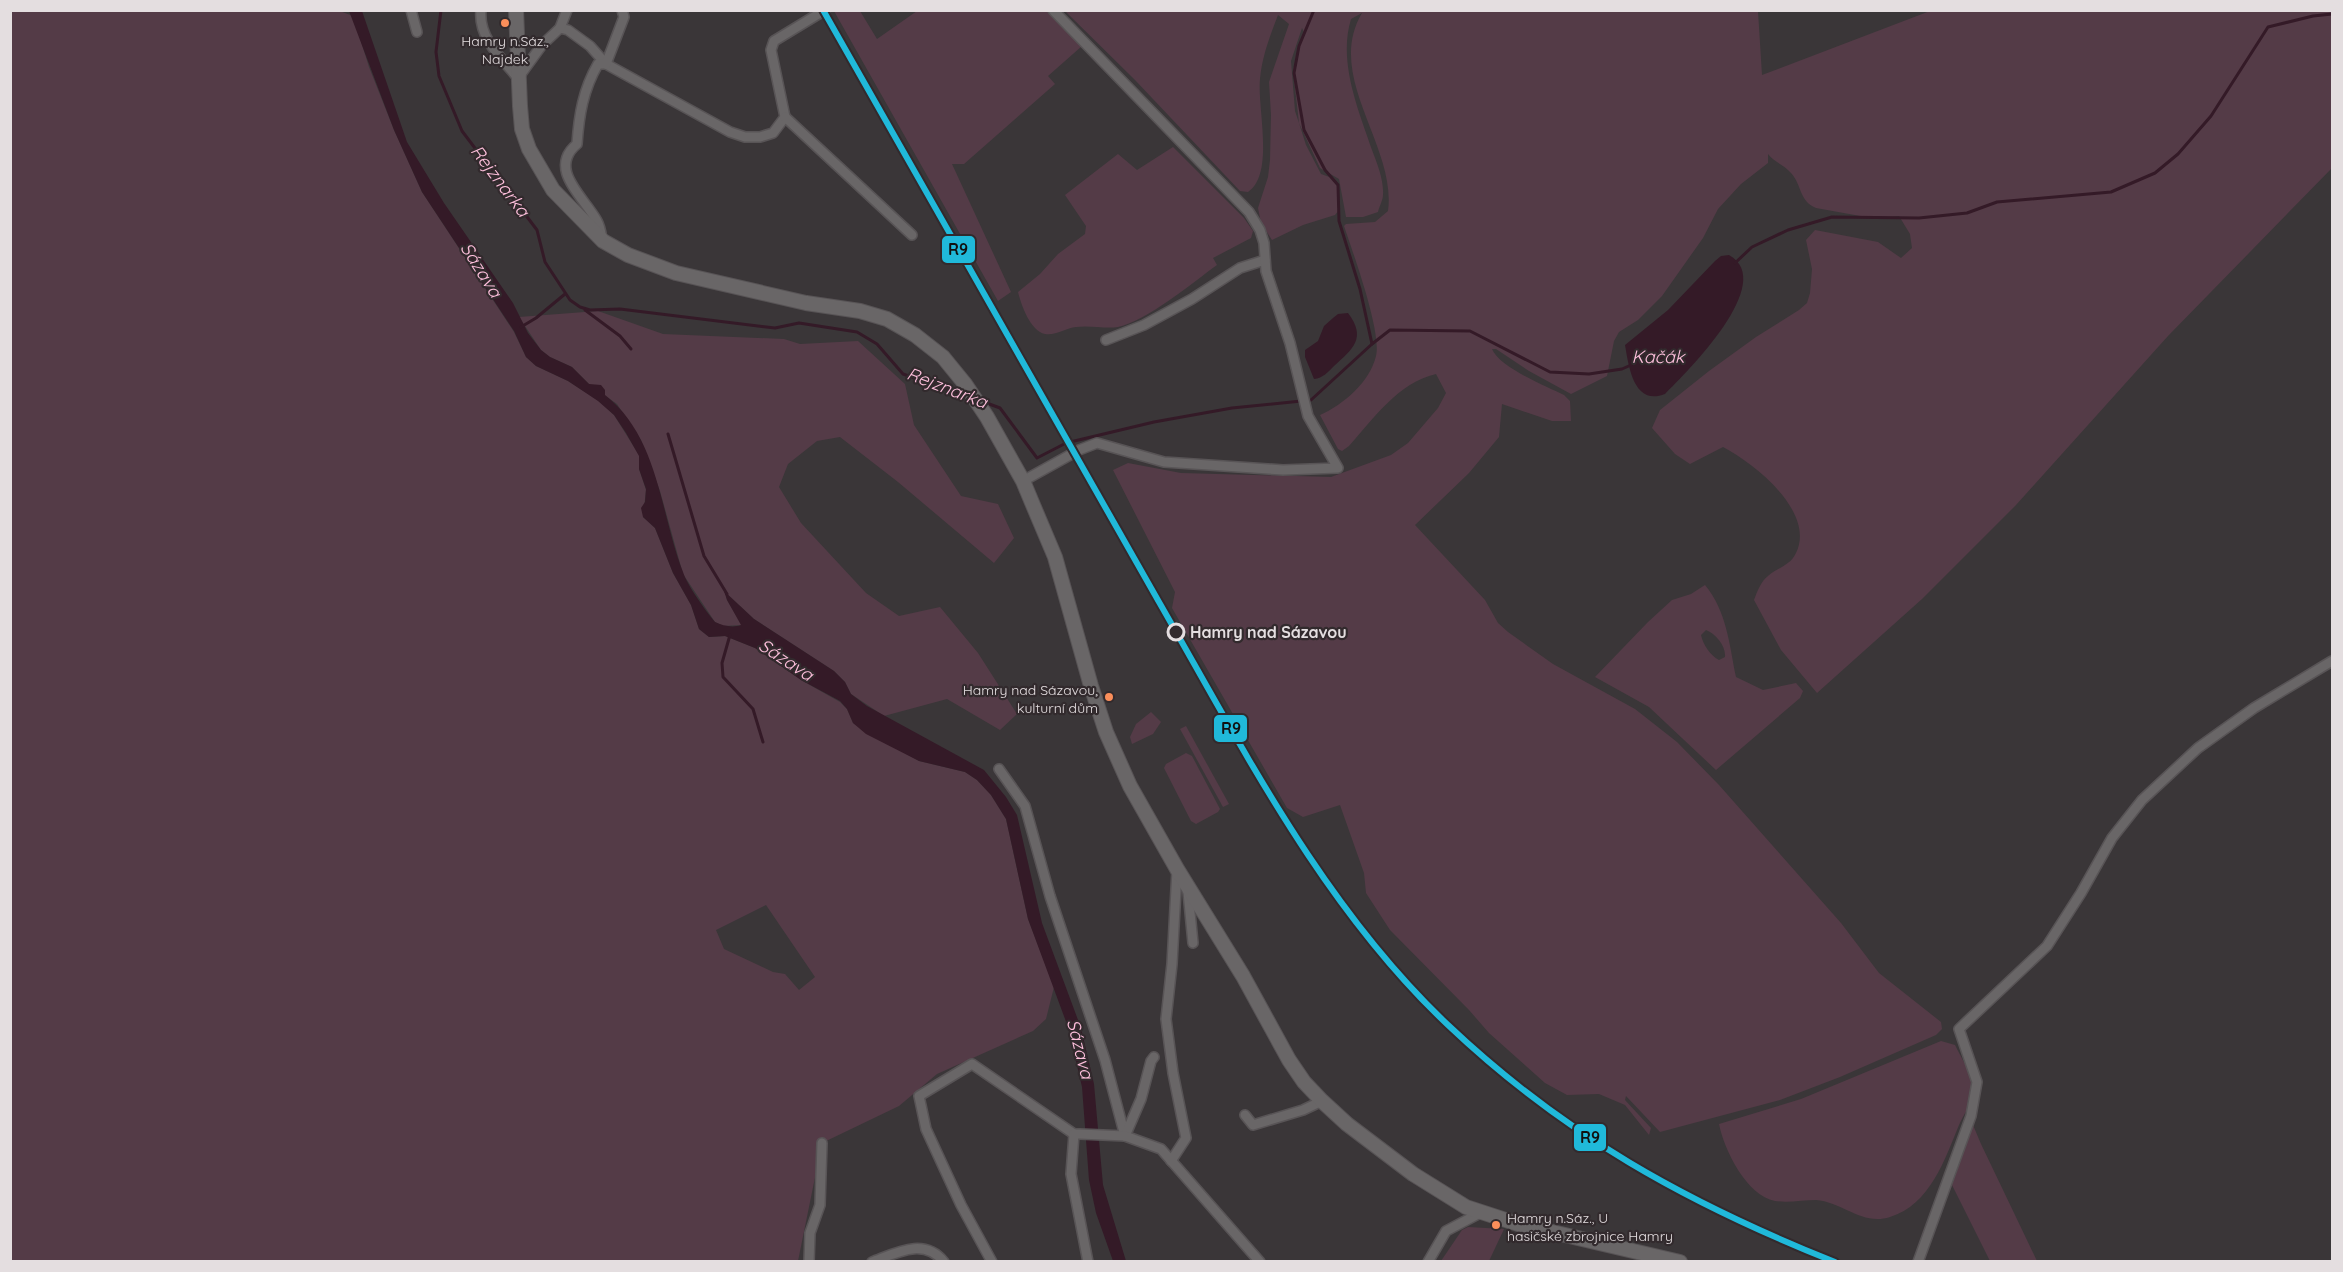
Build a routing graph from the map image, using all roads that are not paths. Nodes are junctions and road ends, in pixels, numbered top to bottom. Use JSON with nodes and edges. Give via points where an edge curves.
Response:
{"nodes":[{"id":1,"x":411,"y":10,"type":"edge"},
{"id":2,"x":481,"y":10,"type":"edge"},
{"id":3,"x":516,"y":10,"type":"edge"},
{"id":4,"x":567,"y":10,"type":"edge"},
{"id":5,"x":622,"y":10,"type":"edge"},
{"id":6,"x":825,"y":10,"type":"edge"},
{"id":7,"x":1053,"y":10,"type":"edge"},
{"id":8,"x":560,"y":28,"type":"junction"},
{"id":9,"x":417,"y":32,"type":"dead end"},
{"id":10,"x":606,"y":64,"type":"junction"},
{"id":11,"x":518,"y":78,"type":"junction"},
{"id":12,"x":784,"y":117,"type":"junction"},
{"id":13,"x":912,"y":235,"type":"dead end"},
{"id":14,"x":603,"y":241,"type":"junction"},
{"id":15,"x":1265,"y":260,"type":"junction"},
{"id":16,"x":1106,"y":340,"type":"dead end"},
{"id":17,"x":1023,"y":481,"type":"junction"},
{"id":18,"x":2332,"y":661,"type":"edge"},
{"id":19,"x":999,"y":769,"type":"dead end"},
{"id":20,"x":1177,"y":869,"type":"junction"},
{"id":21,"x":1188,"y":886,"type":"junction"},
{"id":22,"x":1193,"y":943,"type":"dead end"},
{"id":23,"x":1154,"y":1057,"type":"dead end"},
{"id":24,"x":1322,"y":1101,"type":"junction"},
{"id":25,"x":1245,"y":1115,"type":"dead end"},
{"id":26,"x":1077,"y":1134,"type":"junction"},
{"id":27,"x":1125,"y":1136,"type":"junction"},
{"id":28,"x":822,"y":1143,"type":"dead end"},
{"id":29,"x":1171,"y":1161,"type":"junction"},
{"id":30,"x":1482,"y":1212,"type":"junction"},
{"id":31,"x":809,"y":1262,"type":"edge"},
{"id":32,"x":872,"y":1262,"type":"edge"},
{"id":33,"x":944,"y":1262,"type":"edge"},
{"id":34,"x":992,"y":1262,"type":"edge"},
{"id":35,"x":1088,"y":1262,"type":"edge"},
{"id":36,"x":1260,"y":1262,"type":"edge"},
{"id":37,"x":1428,"y":1262,"type":"edge"},
{"id":38,"x":1680,"y":1262,"type":"edge"},
{"id":39,"x":1918,"y":1262,"type":"edge"}],
"edges":[{"from":1,"to":9,"type":"street"},
{"from":2,"to":11,"type":"street","via":[[483,32]]},
{"from":3,"to":11,"type":"street"},
{"from":4,"to":8,"type":"street"},
{"from":5,"to":10,"type":"street","via":[[624,16]]},
{"from":6,"to":12,"type":"street","via":[[774,41],[771,50]]},
{"from":7,"to":15,"type":"street","via":[[1249,212],[1260,230]]},
{"from":8,"to":10,"type":"street","via":[[590,46]]},
{"from":8,"to":11,"type":"street"},
{"from":10,"to":12,"type":"street","via":[[706,120],[745,137],[773,133]]},
{"from":10,"to":14,"type":"street","via":[[598,64],[590,78],[579,113],[577,144],[568,152],[564,168],[597,222]]},
{"from":11,"to":14,"type":"street","via":[[522,129],[529,149],[554,190]]},
{"from":12,"to":13,"type":"street"},
{"from":14,"to":17,"type":"street","via":[[676,273],[806,303],[860,311],[915,335],[942,357],[965,384]]},
{"from":15,"to":16,"type":"street","via":[[1240,268],[1144,325]]},
{"from":15,"to":17,"type":"street","via":[[1308,416],[1338,468],[1283,470],[1164,462],[1097,443]]},
{"from":17,"to":20,"type":"street","via":[[1055,557],[1090,686],[1111,745]]},
{"from":18,"to":39,"type":"street","via":[[2198,747],[2142,800],[2112,838],[2047,946],[1959,1029],[1977,1082],[1971,1116]]},
{"from":19,"to":27,"type":"street","via":[[1024,806],[1105,1060]]},
{"from":20,"to":21,"type":"street"},
{"from":20,"to":29,"type":"street","via":[[1166,1019],[1186,1138]]},
{"from":21,"to":22,"type":"street"},
{"from":21,"to":24,"type":"street","via":[[1289,1060]]},
{"from":23,"to":27,"type":"street","via":[[1142,1099]]},
{"from":24,"to":25,"type":"street","via":[[1254,1125]]},
{"from":24,"to":30,"type":"street","via":[[1413,1174],[1466,1207]]},
{"from":26,"to":27,"type":"street"},
{"from":26,"to":34,"type":"street","via":[[972,1064],[919,1096],[926,1129]]},
{"from":26,"to":35,"type":"street","via":[[1071,1174]]},
{"from":27,"to":29,"type":"street","via":[[1161,1149]]},
{"from":28,"to":31,"type":"street","via":[[820,1205],[810,1233]]},
{"from":29,"to":36,"type":"street"},
{"from":30,"to":37,"type":"street","via":[[1446,1232]]},
{"from":30,"to":38,"type":"street"},
{"from":32,"to":33,"type":"street","via":[[914,1247],[927,1249]]}]}
